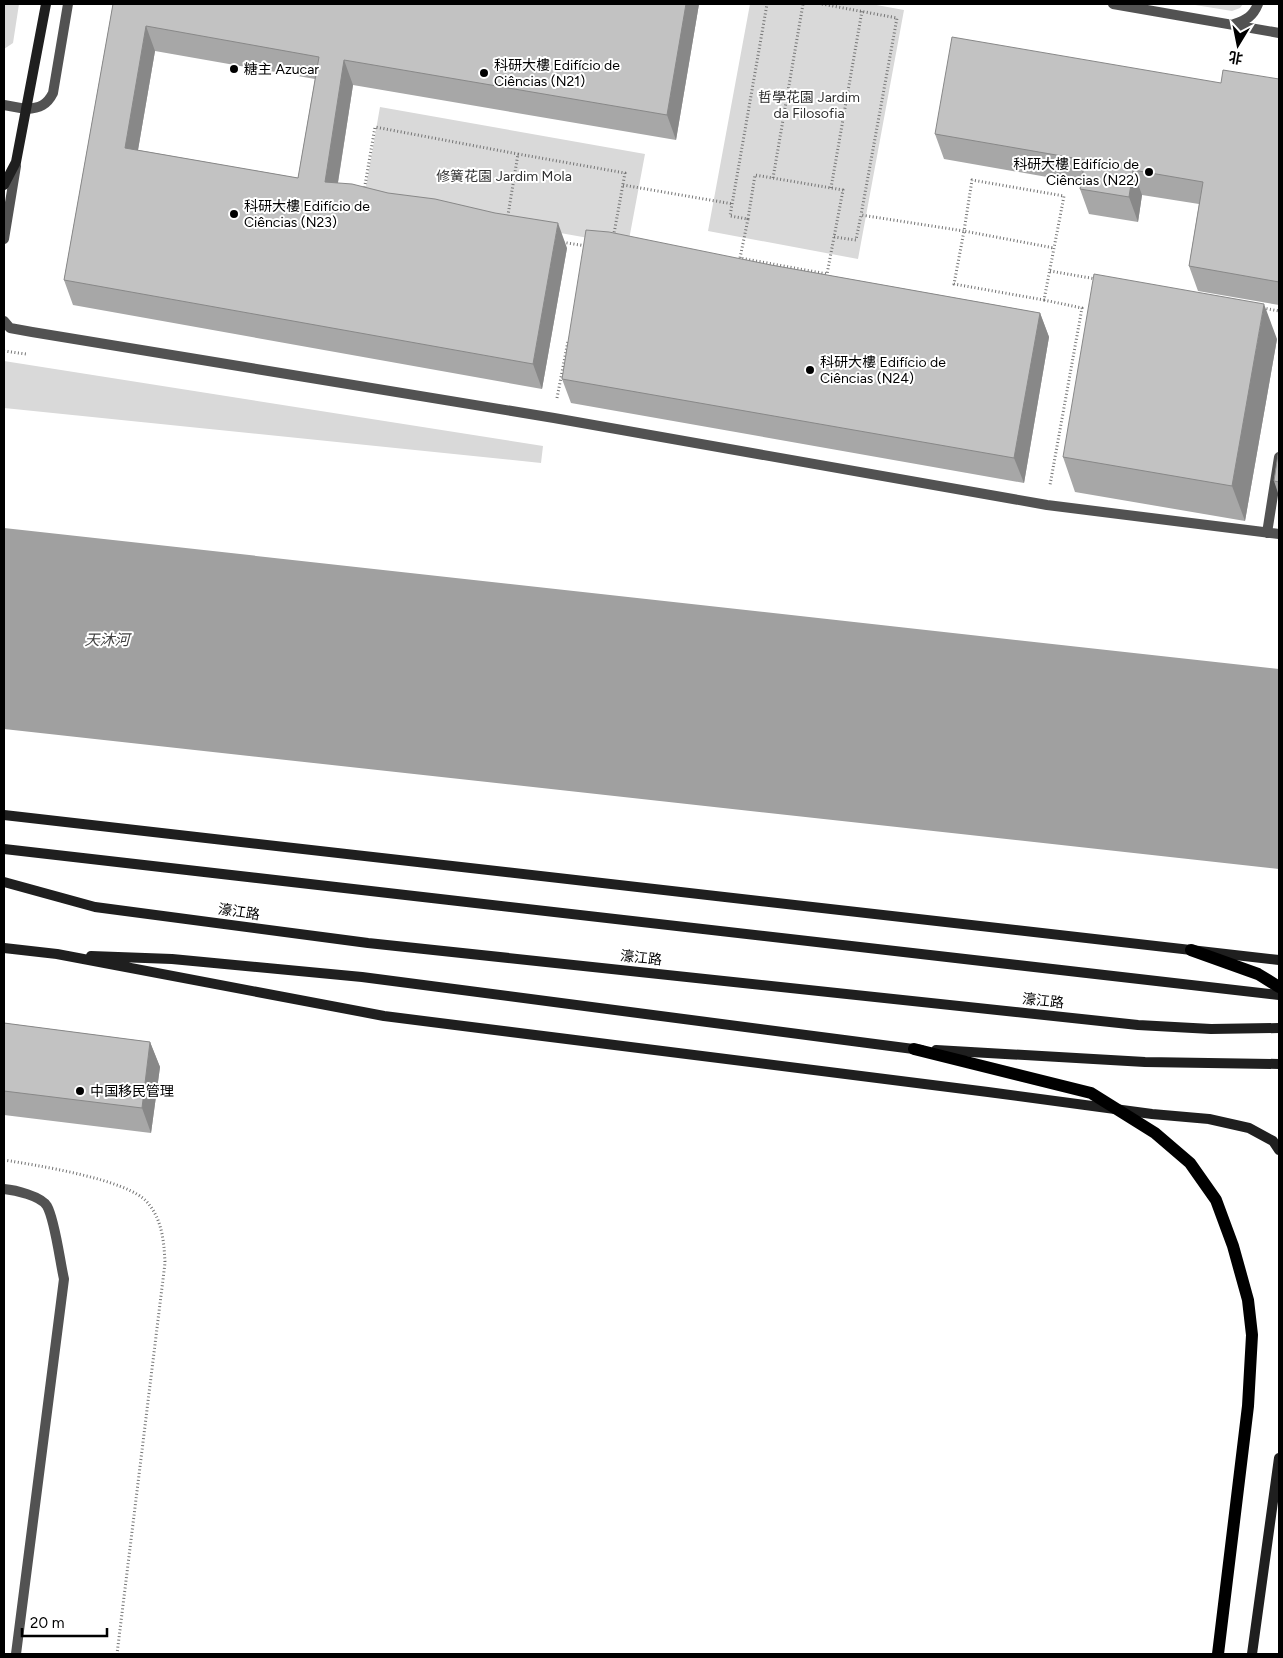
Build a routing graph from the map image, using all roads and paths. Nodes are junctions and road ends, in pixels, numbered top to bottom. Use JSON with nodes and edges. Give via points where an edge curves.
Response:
{"nodes":[{"id":1,"x":46,"y":4,"type":"edge"},
{"id":2,"x":68,"y":4,"type":"edge"},
{"id":3,"x":767,"y":4,"type":"edge"},
{"id":4,"x":803,"y":4,"type":"edge"},
{"id":5,"x":822,"y":4,"type":"edge"},
{"id":6,"x":1113,"y":4,"type":"edge"},
{"id":7,"x":1258,"y":4,"type":"edge"},
{"id":8,"x":833,"y":5,"type":"edge"},
{"id":9,"x":862,"y":11,"type":"junction"},
{"id":10,"x":1231,"y":25,"type":"junction"},
{"id":11,"x":1279,"y":33,"type":"edge"},
{"id":12,"x":4,"y":105,"type":"edge"},
{"id":13,"x":26,"y":109,"type":"junction"},
{"id":14,"x":518,"y":154,"type":"junction"},
{"id":15,"x":16,"y":162,"type":"junction"},
{"id":16,"x":772,"y":178,"type":"junction"},
{"id":17,"x":622,"y":185,"type":"junction"},
{"id":18,"x":4,"y":186,"type":"edge"},
{"id":19,"x":831,"y":188,"type":"junction"},
{"id":20,"x":363,"y":200,"type":"edge"},
{"id":21,"x":733,"y":204,"type":"junction"},
{"id":22,"x":861,"y":215,"type":"junction"},
{"id":23,"x":748,"y":219,"type":"junction"},
{"id":24,"x":964,"y":231,"type":"junction"},
{"id":25,"x":496,"y":232,"type":"edge"},
{"id":26,"x":505,"y":233,"type":"junction"},
{"id":27,"x":834,"y":236,"type":"junction"},
{"id":28,"x":4,"y":239,"type":"edge"},
{"id":29,"x":1054,"y":248,"type":"junction"},
{"id":30,"x":784,"y":266,"type":"junction"},
{"id":31,"x":1050,"y":271,"type":"junction"},
{"id":32,"x":783,"y":274,"type":"edge"},
{"id":33,"x":1098,"y":279,"type":"edge"},
{"id":34,"x":1044,"y":300,"type":"junction"},
{"id":35,"x":1260,"y":308,"type":"edge"},
{"id":36,"x":1279,"y":311,"type":"edge"},
{"id":37,"x":6,"y":326,"type":"edge"},
{"id":38,"x":570,"y":333,"type":"edge"},
{"id":39,"x":4,"y":351,"type":"edge"},
{"id":40,"x":26,"y":354,"type":"dead end"},
{"id":41,"x":554,"y":418,"type":"junction"},
{"id":42,"x":1279,"y":457,"type":"edge"},
{"id":43,"x":1046,"y":505,"type":"junction"},
{"id":44,"x":1267,"y":533,"type":"junction"},
{"id":45,"x":1279,"y":534,"type":"edge"},
{"id":46,"x":4,"y":814,"type":"edge"},
{"id":47,"x":4,"y":849,"type":"edge"},
{"id":48,"x":4,"y":882,"type":"edge"},
{"id":49,"x":4,"y":948,"type":"edge"},
{"id":50,"x":1191,"y":950,"type":"junction"},
{"id":51,"x":57,"y":954,"type":"junction"},
{"id":52,"x":1279,"y":960,"type":"edge"},
{"id":53,"x":1279,"y":987,"type":"edge"},
{"id":54,"x":1279,"y":995,"type":"edge"},
{"id":55,"x":1279,"y":1028,"type":"edge"},
{"id":56,"x":914,"y":1049,"type":"junction"},
{"id":57,"x":1279,"y":1064,"type":"edge"},
{"id":58,"x":1279,"y":1150,"type":"edge"},
{"id":59,"x":4,"y":1160,"type":"edge"},
{"id":60,"x":4,"y":1188,"type":"edge"},
{"id":61,"x":1279,"y":1458,"type":"edge"},
{"id":62,"x":16,"y":1654,"type":"edge"},
{"id":63,"x":117,"y":1654,"type":"edge"},
{"id":64,"x":1218,"y":1654,"type":"edge"},
{"id":65,"x":1252,"y":1654,"type":"edge"}],
"edges":[{"from":1,"to":13,"type":"main road"},
{"from":2,"to":13,"type":"street","via":[[53,93],[48,102],[38,108]]},
{"from":3,"to":21,"type":"path"},
{"from":4,"to":16,"type":"path"},
{"from":5,"to":8,"type":"path"},
{"from":6,"to":10,"type":"street"},
{"from":7,"to":10,"type":"street","via":[[1247,20]]},
{"from":8,"to":9,"type":"path"},
{"from":9,"to":19,"type":"path"},
{"from":9,"to":22,"type":"path","via":[[897,18]]},
{"from":10,"to":11,"type":"street"},
{"from":12,"to":13,"type":"street"},
{"from":13,"to":15,"type":"main road"},
{"from":14,"to":17,"type":"path","via":[[625,173]]},
{"from":14,"to":20,"type":"path","via":[[375,127]]},
{"from":14,"to":26,"type":"path"},
{"from":15,"to":18,"type":"main road"},
{"from":15,"to":28,"type":"street"},
{"from":16,"to":19,"type":"path"},
{"from":16,"to":23,"type":"path","via":[[755,175]]},
{"from":17,"to":21,"type":"path"},
{"from":17,"to":26,"type":"path","via":[[611,250]]},
{"from":19,"to":27,"type":"path","via":[[843,190]]},
{"from":21,"to":23,"type":"path","via":[[730,216]]},
{"from":22,"to":24,"type":"path"},
{"from":22,"to":27,"type":"path","via":[[856,240]]},
{"from":23,"to":30,"type":"path","via":[[740,258]]},
{"from":24,"to":29,"type":"path"},
{"from":24,"to":29,"type":"path","via":[[972,180],[1064,196]]},
{"from":24,"to":34,"type":"path","via":[[954,284]]},
{"from":25,"to":26,"type":"path"},
{"from":27,"to":30,"type":"path","via":[[827,274]]},
{"from":29,"to":31,"type":"path"},
{"from":30,"to":32,"type":"path"},
{"from":31,"to":33,"type":"path"},
{"from":31,"to":34,"type":"path"},
{"from":34,"to":43,"type":"path","via":[[1082,308]]},
{"from":35,"to":36,"type":"path"},
{"from":37,"to":41,"type":"street"},
{"from":38,"to":41,"type":"path"},
{"from":39,"to":40,"type":"path"},
{"from":41,"to":43,"type":"street"},
{"from":42,"to":44,"type":"street"},
{"from":43,"to":44,"type":"street"},
{"from":44,"to":45,"type":"street"},
{"from":46,"to":50,"type":"main road"},
{"from":47,"to":54,"type":"main road"},
{"from":48,"to":55,"type":"main road","name":"濠江路","via":[[95,907],[368,943],[1138,1025]]},
{"from":49,"to":51,"type":"main road"},
{"from":50,"to":52,"type":"main road"},
{"from":50,"to":53,"type":"main road","via":[[1258,974]]},
{"from":51,"to":56,"type":"main road","via":[[172,959],[362,977]]},
{"from":51,"to":58,"type":"main road","via":[[384,1016],[1209,1119],[1249,1128],[1273,1141]]},
{"from":56,"to":57,"type":"main road","via":[[1144,1062]]},
{"from":56,"to":64,"type":"main road","via":[[1091,1093],[1155,1132],[1190,1163],[1216,1200],[1248,1300],[1252,1335],[1248,1406]]},
{"from":59,"to":63,"type":"path","via":[[69,1171],[123,1188],[146,1200],[157,1216],[164,1238],[165,1263]]},
{"from":60,"to":62,"type":"street","via":[[46,1204],[64,1279]]},
{"from":61,"to":65,"type":"main road"}]}
